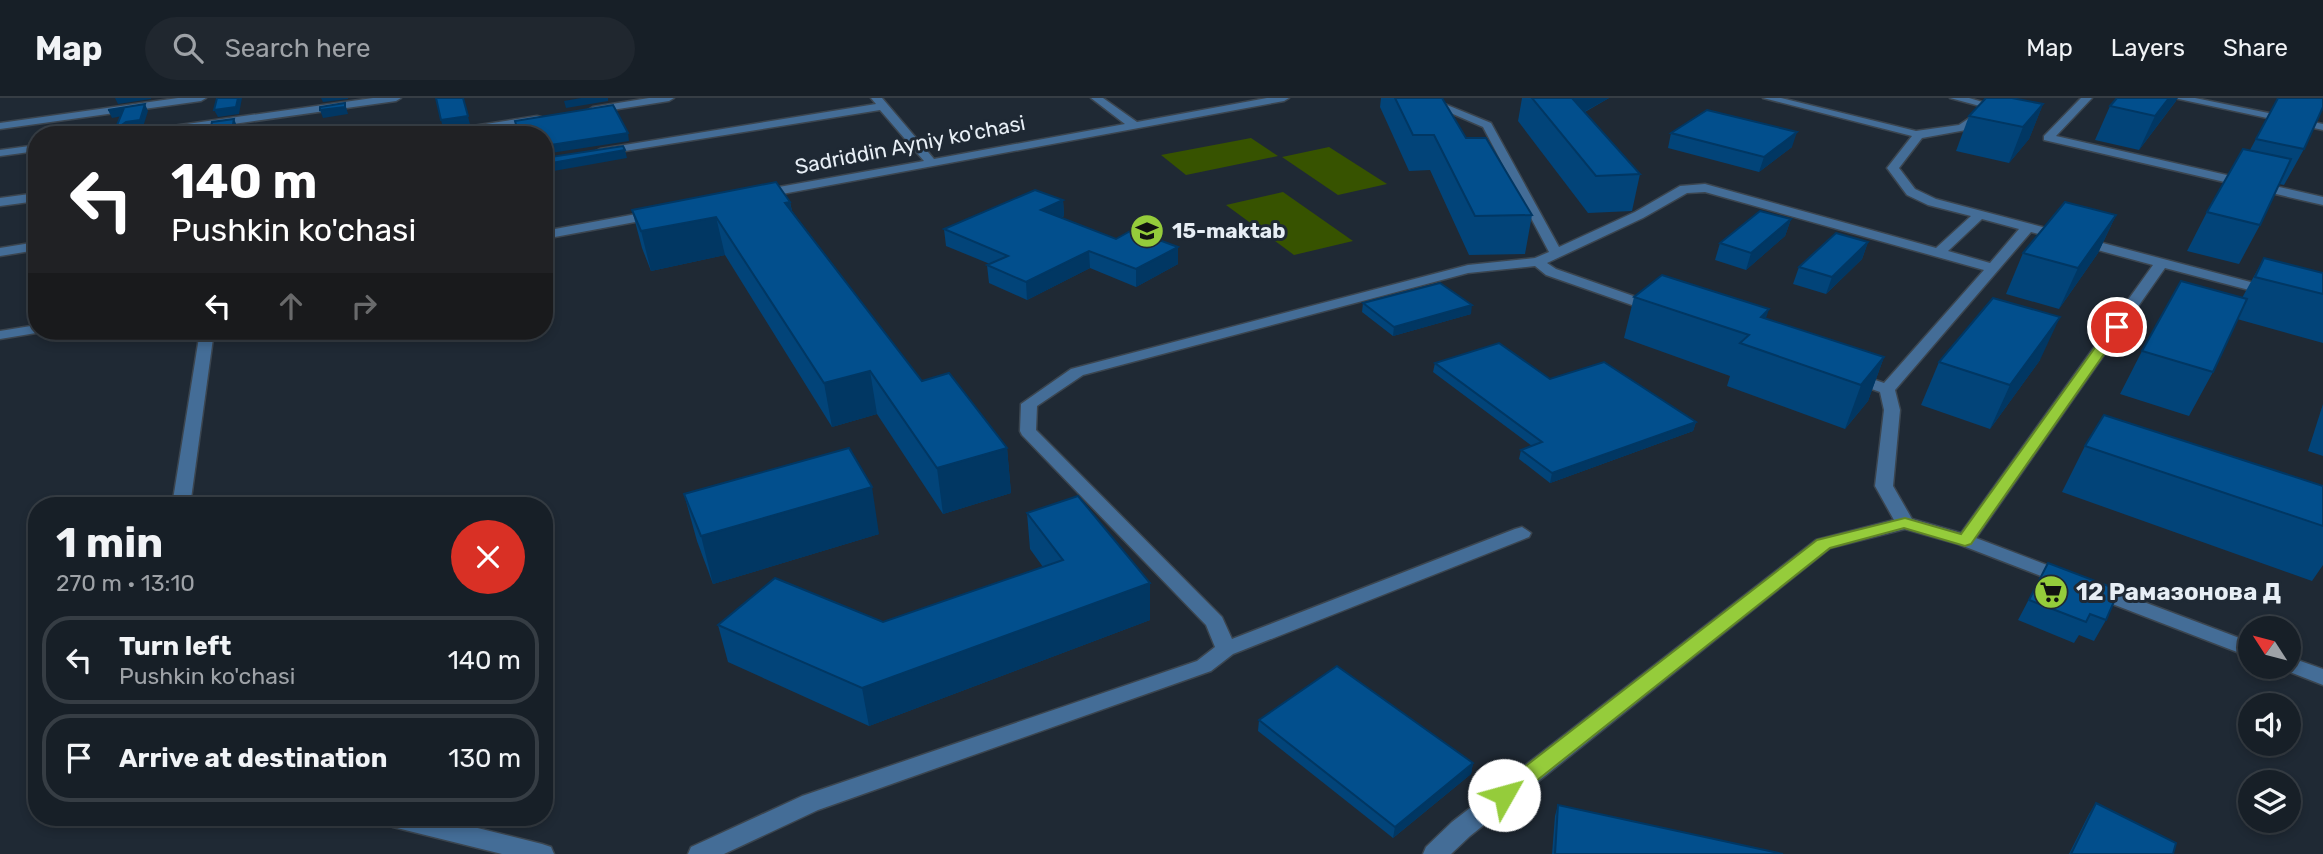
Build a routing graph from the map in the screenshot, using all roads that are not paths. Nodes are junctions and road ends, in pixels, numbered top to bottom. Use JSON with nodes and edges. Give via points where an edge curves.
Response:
{"nodes":[{"id":1,"x":201,"y":98,"type":"edge"},
{"id":2,"x":396,"y":98,"type":"edge"},
{"id":3,"x":669,"y":98,"type":"edge"},
{"id":4,"x":1096,"y":98,"type":"edge"},
{"id":5,"x":1284,"y":98,"type":"edge"},
{"id":6,"x":1421,"y":98,"type":"edge"},
{"id":7,"x":1768,"y":98,"type":"edge"},
{"id":8,"x":1955,"y":98,"type":"edge"},
{"id":9,"x":2087,"y":98,"type":"edge"},
{"id":10,"x":2179,"y":98,"type":"edge"},
{"id":11,"x":880,"y":102,"type":"edge"},
{"id":12,"x":578,"y":112,"type":"edge"},
{"id":13,"x":551,"y":116,"type":"edge"},
{"id":14,"x":1134,"y":125,"type":"junction"},
{"id":15,"x":0,"y":126,"type":"edge"},
{"id":16,"x":195,"y":126,"type":"edge"},
{"id":17,"x":489,"y":126,"type":"edge"},
{"id":18,"x":2323,"y":127,"type":"edge"},
{"id":19,"x":1919,"y":135,"type":"junction"},
{"id":20,"x":28,"y":149,"type":"edge"},
{"id":21,"x":0,"y":153,"type":"edge"},
{"id":22,"x":584,"y":155,"type":"edge"},
{"id":23,"x":931,"y":162,"type":"junction"},
{"id":24,"x":744,"y":197,"type":"edge"},
{"id":25,"x":28,"y":198,"type":"edge"},
{"id":26,"x":2323,"y":201,"type":"edge"},
{"id":27,"x":0,"y":202,"type":"edge"},
{"id":28,"x":664,"y":212,"type":"edge"},
{"id":29,"x":1980,"y":214,"type":"junction"},
{"id":30,"x":2028,"y":227,"type":"junction"},
{"id":31,"x":553,"y":233,"type":"edge"},
{"id":32,"x":28,"y":247,"type":"edge"},
{"id":33,"x":0,"y":252,"type":"edge"},
{"id":34,"x":1556,"y":253,"type":"junction"},
{"id":35,"x":1939,"y":253,"type":"junction"},
{"id":36,"x":1538,"y":262,"type":"junction"},
{"id":37,"x":2162,"y":262,"type":"junction"},
{"id":38,"x":1993,"y":268,"type":"junction"},
{"id":39,"x":2283,"y":294,"type":"edge"},
{"id":40,"x":1668,"y":313,"type":"edge"},
{"id":41,"x":28,"y":330,"type":"edge"},
{"id":42,"x":0,"y":335,"type":"edge"},
{"id":43,"x":206,"y":340,"type":"edge"},
{"id":44,"x":1836,"y":371,"type":"edge"},
{"id":45,"x":1887,"y":389,"type":"junction"},
{"id":46,"x":182,"y":497,"type":"edge"},
{"id":47,"x":1905,"y":523,"type":"junction"},
{"id":48,"x":1522,"y":533,"type":"dead end"},
{"id":49,"x":1965,"y":540,"type":"junction"},
{"id":50,"x":2238,"y":645,"type":"edge"},
{"id":51,"x":1226,"y":649,"type":"junction"},
{"id":52,"x":2301,"y":669,"type":"edge"},
{"id":53,"x":2323,"y":677,"type":"edge"},
{"id":54,"x":429,"y":826,"type":"edge"},
{"id":55,"x":542,"y":854,"type":"edge"},
{"id":56,"x":700,"y":854,"type":"edge"},
{"id":57,"x":1434,"y":854,"type":"edge"}],
"edges":[{"from":1,"to":15,"type":"street"},
{"from":2,"to":16,"type":"street"},
{"from":3,"to":12,"type":"street"},
{"from":4,"to":14,"type":"street"},
{"from":5,"to":14,"type":"street","name":"Sadriddin Ayniy ko'chasi"},
{"from":6,"to":34,"type":"street","via":[[1487,125]]},
{"from":7,"to":19,"type":"street"},
{"from":8,"to":19,"type":"street","via":[[1991,106],[1962,128]]},
{"from":9,"to":26,"type":"street","via":[[2048,138]]},
{"from":10,"to":18,"type":"street"},
{"from":11,"to":22,"type":"street"},
{"from":11,"to":23,"type":"street"},
{"from":13,"to":17,"type":"street"},
{"from":14,"to":23,"type":"street","name":"Sadriddin Ayniy ko'chasi"},
{"from":19,"to":29,"type":"street","via":[[1893,168],[1911,192]]},
{"from":20,"to":21,"type":"street"},
{"from":23,"to":24,"type":"street","name":"Sadriddin Ayniy ko'chasi"},
{"from":25,"to":27,"type":"street"},
{"from":28,"to":31,"type":"street"},
{"from":29,"to":30,"type":"street"},
{"from":29,"to":35,"type":"street"},
{"from":30,"to":37,"type":"street"},
{"from":30,"to":38,"type":"street"},
{"from":32,"to":33,"type":"street"},
{"from":34,"to":35,"type":"street","via":[[1684,189],[1705,188]]},
{"from":34,"to":36,"type":"street"},
{"from":35,"to":38,"type":"street"},
{"from":36,"to":40,"type":"street","via":[[1551,272]]},
{"from":36,"to":51,"type":"street","via":[[1468,269],[1077,372],[1029,404],[1028,431],[1215,622]]},
{"from":37,"to":39,"type":"street"},
{"from":37,"to":49,"type":"street"},
{"from":38,"to":45,"type":"street"},
{"from":41,"to":42,"type":"street"},
{"from":43,"to":46,"type":"street"},
{"from":44,"to":45,"type":"street"},
{"from":45,"to":47,"type":"street","via":[[1892,411],[1884,486]]},
{"from":47,"to":49,"type":"street"},
{"from":47,"to":57,"type":"street","via":[[1824,544]]},
{"from":48,"to":51,"type":"street"},
{"from":49,"to":50,"type":"street"},
{"from":51,"to":56,"type":"street","via":[[1204,666],[810,803]]},
{"from":52,"to":53,"type":"street"},
{"from":54,"to":55,"type":"street"}]}
